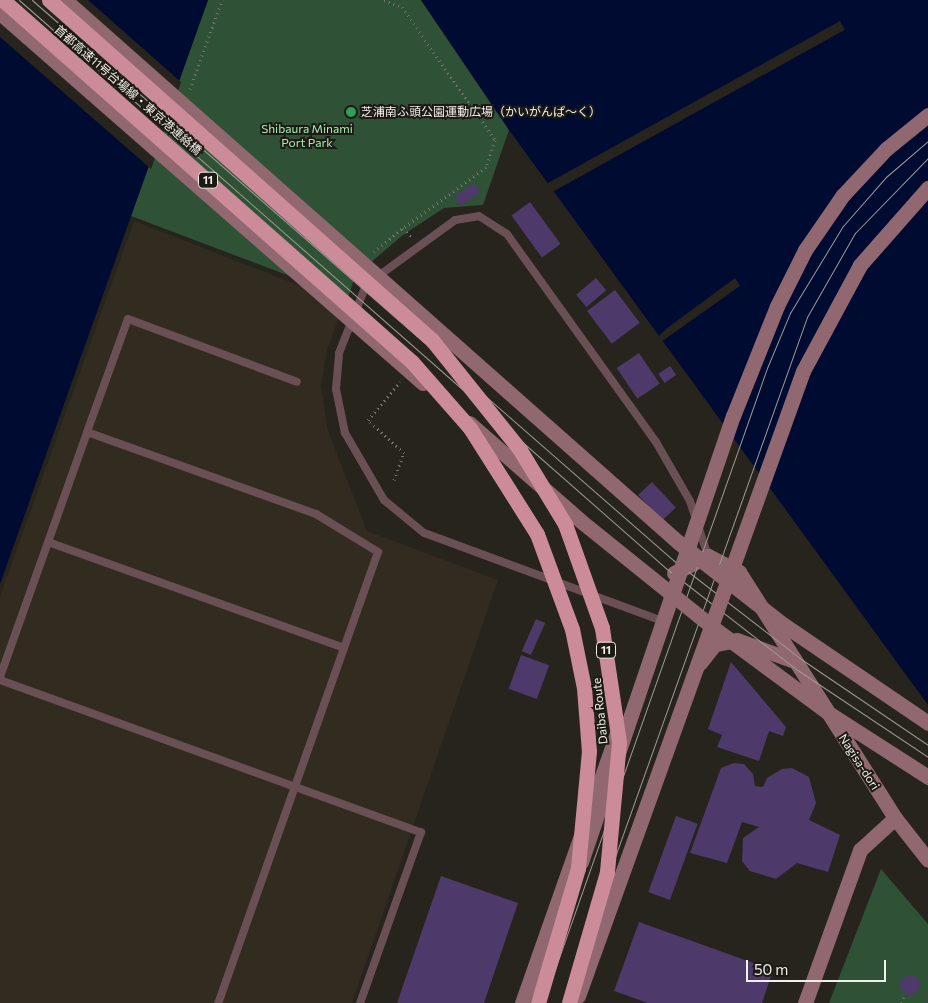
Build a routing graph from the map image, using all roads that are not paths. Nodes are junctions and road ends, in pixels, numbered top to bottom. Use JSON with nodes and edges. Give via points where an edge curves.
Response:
{"nodes":[{"id":1,"x":3,"y":0,"type":"edge"},
{"id":2,"x":49,"y":0,"type":"edge"},
{"id":3,"x":65,"y":0,"type":"edge"},
{"id":4,"x":0,"y":13,"type":"edge"},
{"id":5,"x":928,"y":115,"type":"edge"},
{"id":6,"x":928,"y":188,"type":"edge"},
{"id":7,"x":432,"y":340,"type":"joint"},
{"id":8,"x":412,"y":362,"type":"joint"},
{"id":9,"x":297,"y":382,"type":"dead end"},
{"id":10,"x":87,"y":432,"type":"junction"},
{"id":11,"x":48,"y":542,"type":"junction"},
{"id":12,"x":708,"y":556,"type":"junction"},
{"id":13,"x":657,"y":619,"type":"junction"},
{"id":14,"x":344,"y":648,"type":"junction"},
{"id":15,"x":794,"y":661,"type":"junction"},
{"id":16,"x":0,"y":679,"type":"edge"},
{"id":17,"x":928,"y":722,"type":"edge"},
{"id":18,"x":928,"y":777,"type":"edge"},
{"id":19,"x":294,"y":786,"type":"junction"},
{"id":20,"x":895,"y":818,"type":"junction"},
{"id":21,"x":928,"y":860,"type":"edge"},
{"id":22,"x":218,"y":1003,"type":"edge"},
{"id":23,"x":360,"y":1003,"type":"edge"},
{"id":24,"x":522,"y":1003,"type":"edge"},
{"id":25,"x":532,"y":1003,"type":"edge"},
{"id":26,"x":538,"y":1003,"type":"edge"},
{"id":27,"x":569,"y":1003,"type":"edge"},
{"id":28,"x":576,"y":1003,"type":"edge"},
{"id":29,"x":806,"y":1003,"type":"edge"}],
"edges":[{"from":1,"to":8,"type":"highway","name":"首都高速11号台場線・東京港連絡橋","number":"11","bridge":true},
{"from":2,"to":7,"type":"highway","name":"首都高速11号台場線・東京港連絡橋","number":"11","bridge":true},
{"from":3,"to":17,"type":"street","bridge":true,"via":[[678,542],[816,648]]},
{"from":4,"to":18,"type":"street","bridge":true,"via":[[597,535],[830,714]]},
{"from":5,"to":25,"type":"street","bridge":true,"via":[[886,149],[843,195],[805,250],[777,306],[733,416]]},
{"from":6,"to":28,"type":"street","bridge":true,"via":[[860,265],[804,371]]},
{"from":7,"to":27,"type":"highway","name":"Daiba Route","number":"11","bridge":true,"via":[[492,412],[556,507],[592,593],[611,671],[619,742],[614,833],[598,908]]},
{"from":8,"to":26,"type":"highway","name":"Daiba Route","number":"11","bridge":true,"via":[[470,428],[519,502],[551,565],[579,658],[589,751],[583,844],[573,895]]},
{"from":9,"to":10,"type":"lane","via":[[128,320]]},
{"from":10,"to":11,"type":"lane"},
{"from":10,"to":14,"type":"lane","via":[[316,514],[378,552]]},
{"from":11,"to":14,"type":"lane"},
{"from":11,"to":16,"type":"lane"},
{"from":12,"to":13,"type":"street","via":[[675,569]]},
{"from":12,"to":13,"type":"lane","via":[[690,501],[656,442],[507,234],[479,216],[455,220],[366,285],[339,352],[336,389],[345,433],[384,500],[424,533]]},
{"from":12,"to":15,"type":"street","name":"Nagisa-dori","via":[[739,572]]},
{"from":13,"to":24,"type":"street"},
{"from":14,"to":19,"type":"lane"},
{"from":15,"to":20,"type":"street","name":"Nagisa-dori"},
{"from":15,"to":28,"type":"street","via":[[749,641],[729,640],[706,651]]},
{"from":16,"to":19,"type":"lane"},
{"from":19,"to":22,"type":"lane"},
{"from":19,"to":23,"type":"lane","via":[[421,832]]},
{"from":20,"to":21,"type":"street","name":"Nagisa-dori"},
{"from":20,"to":29,"type":"street","via":[[860,850]]}]}
